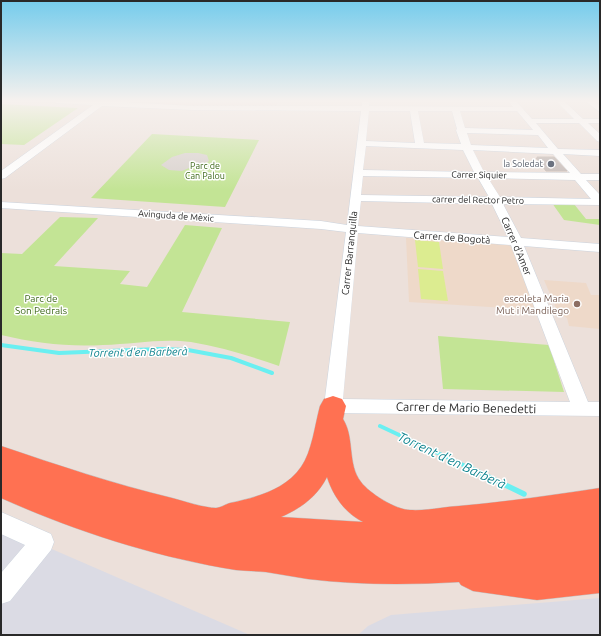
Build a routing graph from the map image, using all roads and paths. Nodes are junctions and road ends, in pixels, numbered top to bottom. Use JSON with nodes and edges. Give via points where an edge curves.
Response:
{"nodes":[{"id":1,"x":460,"y":130,"type":"edge"},
{"id":2,"x":62,"y":131,"type":"edge"},
{"id":3,"x":362,"y":131,"type":"edge"},
{"id":4,"x":418,"y":131,"type":"edge"},
{"id":5,"x":478,"y":131,"type":"edge"},
{"id":6,"x":538,"y":131,"type":"edge"},
{"id":7,"x":591,"y":131,"type":"edge"},
{"id":8,"x":540,"y":133,"type":"junction"},
{"id":9,"x":600,"y":139,"type":"edge"},
{"id":10,"x":361,"y":143,"type":"junction"},
{"id":11,"x":420,"y":146,"type":"junction"},
{"id":12,"x":467,"y":148,"type":"junction"},
{"id":13,"x":557,"y":151,"type":"junction"},
{"id":14,"x":600,"y":153,"type":"edge"},
{"id":15,"x":358,"y":173,"type":"junction"},
{"id":16,"x":481,"y":175,"type":"junction"},
{"id":17,"x":1,"y":176,"type":"edge"},
{"id":18,"x":578,"y":177,"type":"junction"},
{"id":19,"x":600,"y":177,"type":"edge"},
{"id":20,"x":355,"y":198,"type":"junction"},
{"id":21,"x":496,"y":200,"type":"junction"},
{"id":22,"x":600,"y":202,"type":"edge"},
{"id":23,"x":1,"y":205,"type":"edge"},
{"id":24,"x":352,"y":229,"type":"junction"},
{"id":25,"x":516,"y":241,"type":"junction"},
{"id":26,"x":600,"y":248,"type":"edge"},
{"id":27,"x":333,"y":406,"type":"junction"},
{"id":28,"x":591,"y":409,"type":"edge"},
{"id":29,"x":1,"y":458,"type":"edge"},
{"id":30,"x":1,"y":484,"type":"edge"},
{"id":31,"x":600,"y":502,"type":"edge"},
{"id":32,"x":215,"y":522,"type":"junction"},
{"id":33,"x":600,"y":522,"type":"edge"},
{"id":34,"x":1,"y":523,"type":"edge"},
{"id":35,"x":409,"y":526,"type":"junction"},
{"id":36,"x":312,"y":536,"type":"junction"},
{"id":37,"x":600,"y":550,"type":"edge"},
{"id":38,"x":426,"y":566,"type":"junction"},
{"id":39,"x":600,"y":575,"type":"edge"},
{"id":40,"x":1,"y":592,"type":"edge"}],
"edges":[{"from":1,"to":12,"type":"street","name":"Carrer d'Amer"},
{"from":2,"to":17,"type":"street"},
{"from":3,"to":10,"type":"street","name":"Carrer Barranquilla"},
{"from":4,"to":11,"type":"street"},
{"from":5,"to":8,"type":"street"},
{"from":6,"to":8,"type":"street"},
{"from":7,"to":9,"type":"street"},
{"from":8,"to":13,"type":"street"},
{"from":10,"to":11,"type":"street"},
{"from":10,"to":15,"type":"street","name":"Carrer Barranquilla"},
{"from":11,"to":12,"type":"street"},
{"from":12,"to":13,"type":"street"},
{"from":12,"to":16,"type":"street","name":"Carrer d'Amer"},
{"from":13,"to":14,"type":"street"},
{"from":13,"to":18,"type":"street"},
{"from":15,"to":16,"type":"street","name":"Carrer Siquier"},
{"from":15,"to":20,"type":"street","name":"Carrer Barranquilla"},
{"from":16,"to":18,"type":"street","name":"Carrer Siquier"},
{"from":16,"to":21,"type":"street","name":"Carrer d'Amer"},
{"from":18,"to":19,"type":"street","name":"Carrer Siquier"},
{"from":18,"to":22,"type":"street"},
{"from":20,"to":21,"type":"street","name":"carrer del Rector Petro"},
{"from":20,"to":24,"type":"street","name":"Carrer Barranquilla"},
{"from":21,"to":22,"type":"street","name":"carrer del Rector Petro"},
{"from":21,"to":25,"type":"street","name":"Carrer d'Amer"},
{"from":23,"to":24,"type":"street","name":"Avinguda de Mèxic"},
{"from":24,"to":25,"type":"street","name":"Carrer de Bogotà"},
{"from":24,"to":27,"type":"street","name":"Carrer Barranquilla"},
{"from":25,"to":26,"type":"street","name":"Carrer de Bogotà"},
{"from":25,"to":28,"type":"street","name":"Carrer d'Amer"},
{"from":27,"to":28,"type":"street","name":"Carrer de Mario Benedetti"},
{"from":27,"to":32,"type":"highway","via":[[318,464],[306,482],[274,506]]},
{"from":27,"to":35,"type":"highway","via":[[336,451],[346,486],[362,505],[372,512]]},
{"from":29,"to":32,"type":"highway","via":[[104,495]]},
{"from":30,"to":38,"type":"highway","via":[[34,499],[117,527],[229,552],[315,562]]},
{"from":31,"to":35,"type":"highway","via":[[509,517]]},
{"from":32,"to":36,"type":"highway"},
{"from":33,"to":36,"type":"highway","via":[[535,533],[448,539]]},
{"from":34,"to":40,"type":"street","via":[[44,542]]},
{"from":35,"to":36,"type":"highway"},
{"from":37,"to":38,"type":"highway","via":[[522,560]]},
{"from":38,"to":39,"type":"highway","via":[[537,582]]}]}
